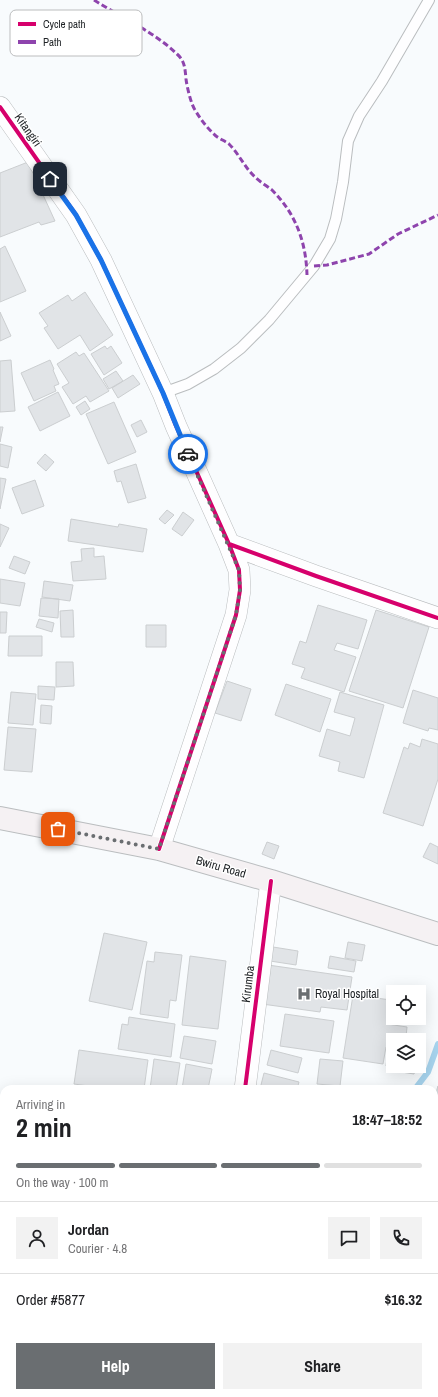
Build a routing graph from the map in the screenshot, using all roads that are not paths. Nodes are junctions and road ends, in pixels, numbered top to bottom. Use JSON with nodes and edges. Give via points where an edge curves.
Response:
{"nodes":[{"id":1,"x":429,"y":0,"type":"edge"},
{"id":2,"x":0,"y":107,"type":"edge"},
{"id":3,"x":163,"y":393,"type":"junction"},
{"id":4,"x":229,"y":544,"type":"junction"},
{"id":5,"x":438,"y":618,"type":"edge"},
{"id":6,"x":0,"y":818,"type":"edge"},
{"id":7,"x":159,"y":849,"type":"junction"},
{"id":8,"x":271,"y":881,"type":"junction"},
{"id":9,"x":438,"y":934,"type":"edge"},
{"id":10,"x":246,"y":1085,"type":"edge"}],
"edges":[{"from":1,"to":3,"type":"lane","via":[[359,116],[348,141],[344,182],[336,219],[330,239],[314,266],[269,320],[241,348],[214,369],[188,384]]},
{"from":2,"to":3,"type":"street","name":"Kitangiri","via":[[76,215],[101,260]]},
{"from":3,"to":4,"type":"street","name":"Kitangiri"},
{"from":4,"to":5,"type":"street"},
{"from":4,"to":7,"type":"street","name":"Kitangiri","via":[[239,570],[240,590],[236,615]]},
{"from":6,"to":7,"type":"main road","name":"Bwiru Road"},
{"from":7,"to":8,"type":"main road","name":"Bwiru Road"},
{"from":8,"to":9,"type":"main road","name":"Bwiru Road"},
{"from":8,"to":10,"type":"street","name":"Kirumba"}]}
